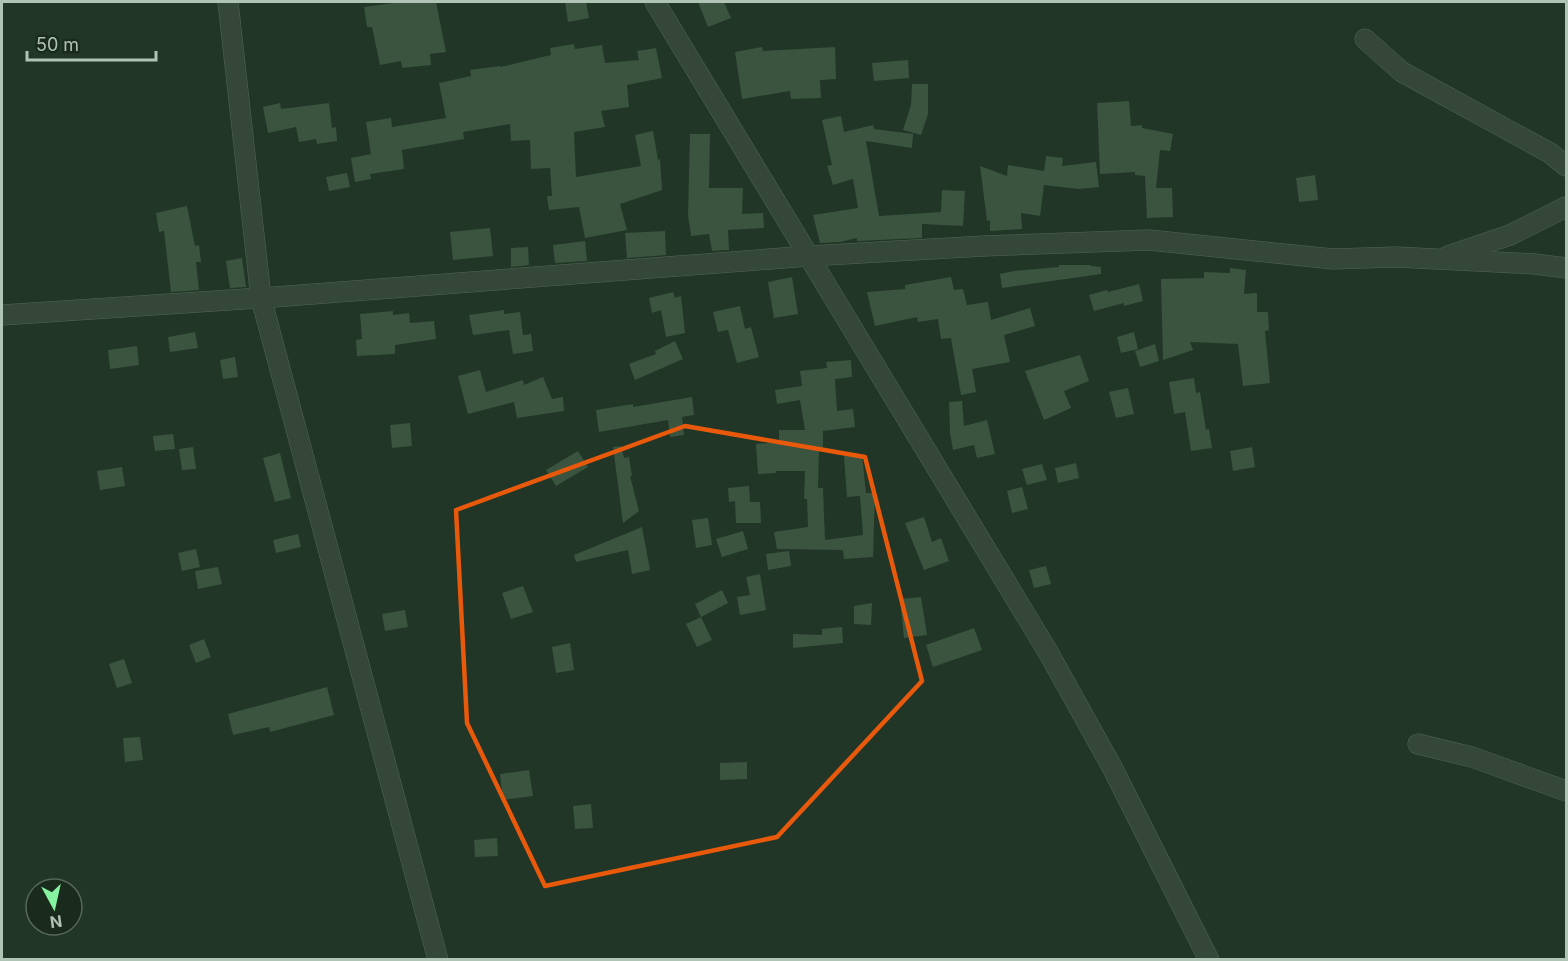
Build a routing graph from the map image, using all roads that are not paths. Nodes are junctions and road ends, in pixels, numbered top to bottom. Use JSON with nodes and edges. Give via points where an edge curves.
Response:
{"nodes":[{"id":1,"x":228,"y":2,"type":"edge"},
{"id":2,"x":655,"y":2,"type":"edge"},
{"id":3,"x":1365,"y":39,"type":"dead end"},
{"id":4,"x":1566,"y":166,"type":"edge"},
{"id":5,"x":1566,"y":207,"type":"edge"},
{"id":6,"x":809,"y":256,"type":"junction"},
{"id":7,"x":1437,"y":260,"type":"junction"},
{"id":8,"x":1566,"y":268,"type":"edge"},
{"id":9,"x":261,"y":298,"type":"junction"},
{"id":10,"x":2,"y":315,"type":"edge"},
{"id":11,"x":1418,"y":744,"type":"dead end"},
{"id":12,"x":1566,"y":791,"type":"edge"},
{"id":13,"x":438,"y":960,"type":"edge"},
{"id":14,"x":1209,"y":960,"type":"edge"}],
"edges":[{"from":1,"to":9,"type":"street"},
{"from":2,"to":6,"type":"street"},
{"from":3,"to":4,"type":"street","via":[[1402,72],[1550,153]]},
{"from":5,"to":7,"type":"street","via":[[1510,235]]},
{"from":6,"to":7,"type":"street","via":[[1149,240],[1333,259]]},
{"from":6,"to":9,"type":"street"},
{"from":6,"to":14,"type":"street","via":[[1048,652],[1112,767]]},
{"from":7,"to":8,"type":"street"},
{"from":9,"to":10,"type":"street"},
{"from":9,"to":13,"type":"street"},
{"from":11,"to":12,"type":"street","via":[[1472,757]]}]}
